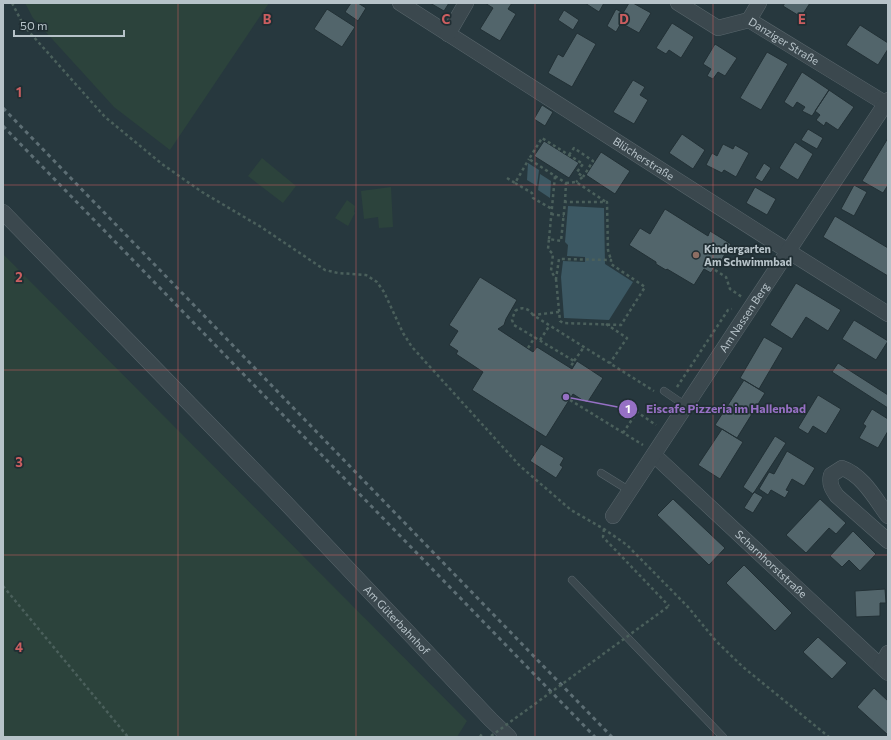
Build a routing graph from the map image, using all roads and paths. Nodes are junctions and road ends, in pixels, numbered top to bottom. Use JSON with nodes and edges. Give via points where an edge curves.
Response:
{"nodes":[{"id":1,"x":12,"y":3,"type":"edge"},
{"id":2,"x":400,"y":3,"type":"edge"},
{"id":3,"x":466,"y":3,"type":"edge"},
{"id":4,"x":678,"y":3,"type":"edge"},
{"id":5,"x":758,"y":3,"type":"edge"},
{"id":6,"x":749,"y":20,"type":"junction"},
{"id":7,"x":448,"y":34,"type":"junction"},
{"id":8,"x":887,"y":103,"type":"edge"},
{"id":9,"x":570,"y":155,"type":"junction"},
{"id":10,"x":529,"y":159,"type":"junction"},
{"id":11,"x":555,"y":176,"type":"junction"},
{"id":12,"x":583,"y":177,"type":"junction"},
{"id":13,"x":508,"y":178,"type":"dead end"},
{"id":14,"x":576,"y":182,"type":"junction"},
{"id":15,"x":515,"y":183,"type":"junction"},
{"id":16,"x":566,"y":183,"type":"junction"},
{"id":17,"x":565,"y":202,"type":"junction"},
{"id":18,"x":607,"y":202,"type":"junction"},
{"id":19,"x":552,"y":209,"type":"junction"},
{"id":20,"x":3,"y":212,"type":"edge"},
{"id":21,"x":551,"y":214,"type":"junction"},
{"id":22,"x":564,"y":216,"type":"junction"},
{"id":23,"x":549,"y":239,"type":"junction"},
{"id":24,"x":788,"y":251,"type":"junction"},
{"id":25,"x":552,"y":254,"type":"junction"},
{"id":26,"x":559,"y":258,"type":"junction"},
{"id":27,"x":612,"y":260,"type":"junction"},
{"id":28,"x":715,"y":270,"type":"dead end"},
{"id":29,"x":556,"y":278,"type":"junction"},
{"id":30,"x":753,"y":304,"type":"junction"},
{"id":31,"x":560,"y":312,"type":"junction"},
{"id":32,"x":888,"y":314,"type":"edge"},
{"id":33,"x":533,"y":315,"type":"junction"},
{"id":34,"x":606,"y":324,"type":"junction"},
{"id":35,"x":550,"y":325,"type":"junction"},
{"id":36,"x":621,"y":325,"type":"junction"},
{"id":37,"x":617,"y":331,"type":"junction"},
{"id":38,"x":535,"y":337,"type":"junction"},
{"id":39,"x":540,"y":340,"type":"junction"},
{"id":40,"x":584,"y":346,"type":"junction"},
{"id":41,"x":528,"y":348,"type":"dead end"},
{"id":42,"x":574,"y":361,"type":"junction"},
{"id":43,"x":610,"y":363,"type":"junction"},
{"id":44,"x":570,"y":368,"type":"dead end"},
{"id":45,"x":664,"y":391,"type":"dead end"},
{"id":46,"x":656,"y":393,"type":"dead end"},
{"id":47,"x":570,"y":400,"type":"dead end"},
{"id":48,"x":686,"y":406,"type":"junction"},
{"id":49,"x":660,"y":420,"type":"dead end"},
{"id":50,"x":623,"y":433,"type":"junction"},
{"id":51,"x":654,"y":455,"type":"junction"},
{"id":52,"x":601,"y":473,"type":"dead end"},
{"id":53,"x":630,"y":491,"type":"junction"},
{"id":54,"x":613,"y":516,"type":"dead end"},
{"id":55,"x":888,"y":516,"type":"edge"},
{"id":56,"x":604,"y":529,"type":"junction"},
{"id":57,"x":888,"y":541,"type":"edge"},
{"id":58,"x":572,"y":580,"type":"dead end"},
{"id":59,"x":3,"y":586,"type":"edge"},
{"id":60,"x":888,"y":653,"type":"edge"},
{"id":61,"x":885,"y":669,"type":"edge"},
{"id":62,"x":491,"y":736,"type":"dead end"},
{"id":63,"x":128,"y":737,"type":"edge"},
{"id":64,"x":509,"y":737,"type":"edge"},
{"id":65,"x":724,"y":737,"type":"edge"},
{"id":66,"x":829,"y":737,"type":"edge"}],
"edges":[{"from":1,"to":56,"type":"path","via":[[24,26],[105,117],[162,164],[325,270],[338,274],[366,275],[377,282],[402,334],[412,347],[520,466],[571,510]]},
{"from":2,"to":7,"type":"street","name":"Blücherstraße"},
{"from":3,"to":7,"type":"street"},
{"from":4,"to":6,"type":"street","name":"Danziger Straße","via":[[718,28]]},
{"from":5,"to":6,"type":"street"},
{"from":6,"to":8,"type":"street","name":"Danziger Straße"},
{"from":7,"to":24,"type":"street","name":"Blücherstraße"},
{"from":8,"to":24,"type":"street","name":"Am Nassen Berg"},
{"from":9,"to":10,"type":"path","via":[[542,138]]},
{"from":9,"to":12,"type":"path","via":[[583,164],[577,172]]},
{"from":9,"to":12,"type":"path","via":[[574,148],[593,161]]},
{"from":10,"to":11,"type":"path"},
{"from":10,"to":15,"type":"path"},
{"from":11,"to":16,"type":"path"},
{"from":11,"to":19,"type":"path"},
{"from":12,"to":14,"type":"path"},
{"from":13,"to":15,"type":"path"},
{"from":14,"to":16,"type":"path"},
{"from":14,"to":18,"type":"path"},
{"from":15,"to":19,"type":"path"},
{"from":16,"to":17,"type":"path"},
{"from":17,"to":18,"type":"path"},
{"from":17,"to":22,"type":"path"},
{"from":18,"to":27,"type":"path","via":[[608,250]]},
{"from":19,"to":21,"type":"path"},
{"from":20,"to":64,"type":"street","name":"Am Güterbahnhof"},
{"from":21,"to":22,"type":"path"},
{"from":21,"to":23,"type":"path"},
{"from":22,"to":23,"type":"path","via":[[561,240]]},
{"from":23,"to":25,"type":"path","via":[[548,249]]},
{"from":24,"to":30,"type":"street","name":"Am Nassen Berg"},
{"from":24,"to":32,"type":"street","name":"Blücherstraße"},
{"from":25,"to":26,"type":"path"},
{"from":25,"to":29,"type":"path","via":[[551,271]]},
{"from":26,"to":27,"type":"path"},
{"from":26,"to":29,"type":"path"},
{"from":27,"to":36,"type":"path","via":[[611,264],[645,287]]},
{"from":28,"to":30,"type":"path","via":[[726,277],[730,289]]},
{"from":29,"to":31,"type":"path"},
{"from":30,"to":48,"type":"street","name":"Am Nassen Berg"},
{"from":31,"to":33,"type":"path"},
{"from":31,"to":34,"type":"path","via":[[560,321],[563,323]]},
{"from":33,"to":35,"type":"path"},
{"from":33,"to":38,"type":"path","via":[[525,308],[519,308],[514,311],[512,320],[514,325]]},
{"from":34,"to":36,"type":"path"},
{"from":34,"to":37,"type":"path"},
{"from":35,"to":39,"type":"path"},
{"from":35,"to":40,"type":"path"},
{"from":36,"to":37,"type":"path"},
{"from":37,"to":43,"type":"path","via":[[627,338]]},
{"from":38,"to":39,"type":"path"},
{"from":38,"to":41,"type":"path"},
{"from":39,"to":42,"type":"path"},
{"from":40,"to":42,"type":"path"},
{"from":40,"to":43,"type":"path"},
{"from":42,"to":44,"type":"path"},
{"from":43,"to":46,"type":"path"},
{"from":45,"to":48,"type":"lane"},
{"from":47,"to":50,"type":"path"},
{"from":48,"to":51,"type":"street","name":"Am Nassen Berg"},
{"from":49,"to":50,"type":"path","via":[[657,426],[637,412]]},
{"from":50,"to":51,"type":"path"},
{"from":51,"to":53,"type":"street","name":"Am Nassen Berg"},
{"from":51,"to":61,"type":"street","name":"Scharnhorststraße"},
{"from":52,"to":53,"type":"lane"},
{"from":53,"to":54,"type":"street","name":"Am Nassen Berg"},
{"from":55,"to":57,"type":"street","via":[[855,474],[842,468],[831,475],[832,489],[837,496]]},
{"from":56,"to":62,"type":"path","bridge":true,"via":[[603,537],[669,606]]},
{"from":56,"to":66,"type":"path","via":[[627,545],[743,667]]},
{"from":58,"to":65,"type":"lane"},
{"from":59,"to":63,"type":"path"},
{"from":60,"to":61,"type":"street"}]}
